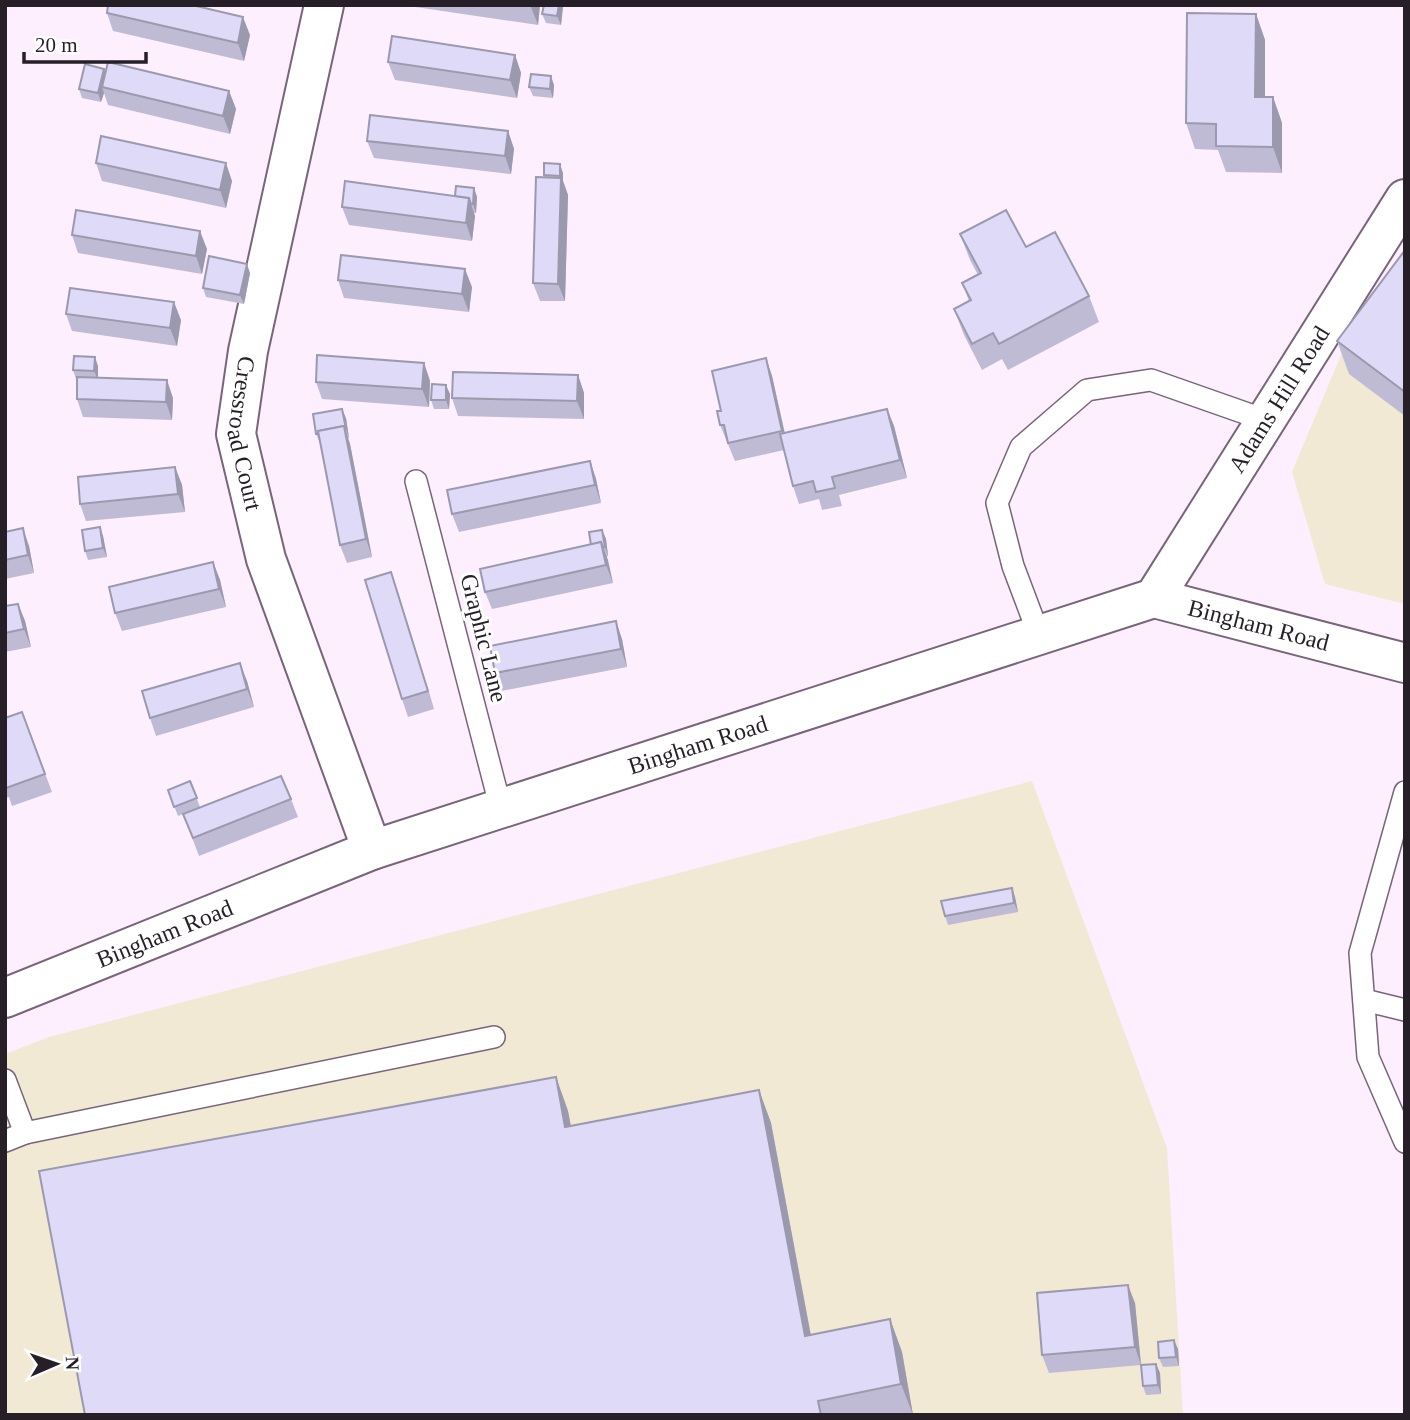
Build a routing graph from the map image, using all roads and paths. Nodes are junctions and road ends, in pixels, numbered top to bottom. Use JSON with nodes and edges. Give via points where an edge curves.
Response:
{"nodes":[{"id":1,"x":324,"y":5,"type":"edge"},
{"id":2,"x":1405,"y":200,"type":"edge"},
{"id":3,"x":1265,"y":420,"type":"junction"},
{"id":4,"x":416,"y":481,"type":"dead end"},
{"id":5,"x":1154,"y":598,"type":"junction"},
{"id":6,"x":1039,"y":635,"type":"junction"},
{"id":7,"x":1405,"y":663,"type":"edge"},
{"id":8,"x":1405,"y":792,"type":"edge"},
{"id":9,"x":501,"y":808,"type":"junction"},
{"id":10,"x":372,"y":850,"type":"junction"},
{"id":11,"x":1396,"y":859,"type":"edge"},
{"id":12,"x":5,"y":998,"type":"edge"},
{"id":13,"x":1364,"y":1000,"type":"junction"},
{"id":14,"x":1405,"y":1010,"type":"edge"},
{"id":15,"x":494,"y":1037,"type":"dead end"},
{"id":16,"x":5,"y":1080,"type":"edge"},
{"id":17,"x":15,"y":1137,"type":"edge"},
{"id":18,"x":1405,"y":1142,"type":"edge"}],
"edges":[{"from":1,"to":10,"type":"street","name":"Cressroad Court","via":[[248,351],[236,434],[266,559]]},
{"from":2,"to":3,"type":"street","name":"Adams Hill Road"},
{"from":3,"to":5,"type":"street","name":"Adams Hill Road"},
{"from":3,"to":6,"type":"lane","via":[[1151,380],[1087,390],[1021,447],[997,503],[1013,566]]},
{"from":4,"to":9,"type":"lane","name":"Graphic Lane"},
{"from":5,"to":6,"type":"street","name":"Bingham Road"},
{"from":5,"to":7,"type":"street","name":"Bingham Road"},
{"from":6,"to":9,"type":"street","name":"Bingham Road"},
{"from":8,"to":11,"type":"lane"},
{"from":9,"to":10,"type":"street","name":"Bingham Road"},
{"from":10,"to":12,"type":"street","name":"Bingham Road"},
{"from":11,"to":13,"type":"lane","via":[[1360,953]]},
{"from":13,"to":14,"type":"lane"},
{"from":13,"to":18,"type":"lane","via":[[1368,1057]]},
{"from":15,"to":17,"type":"lane"},
{"from":16,"to":17,"type":"lane"}]}
